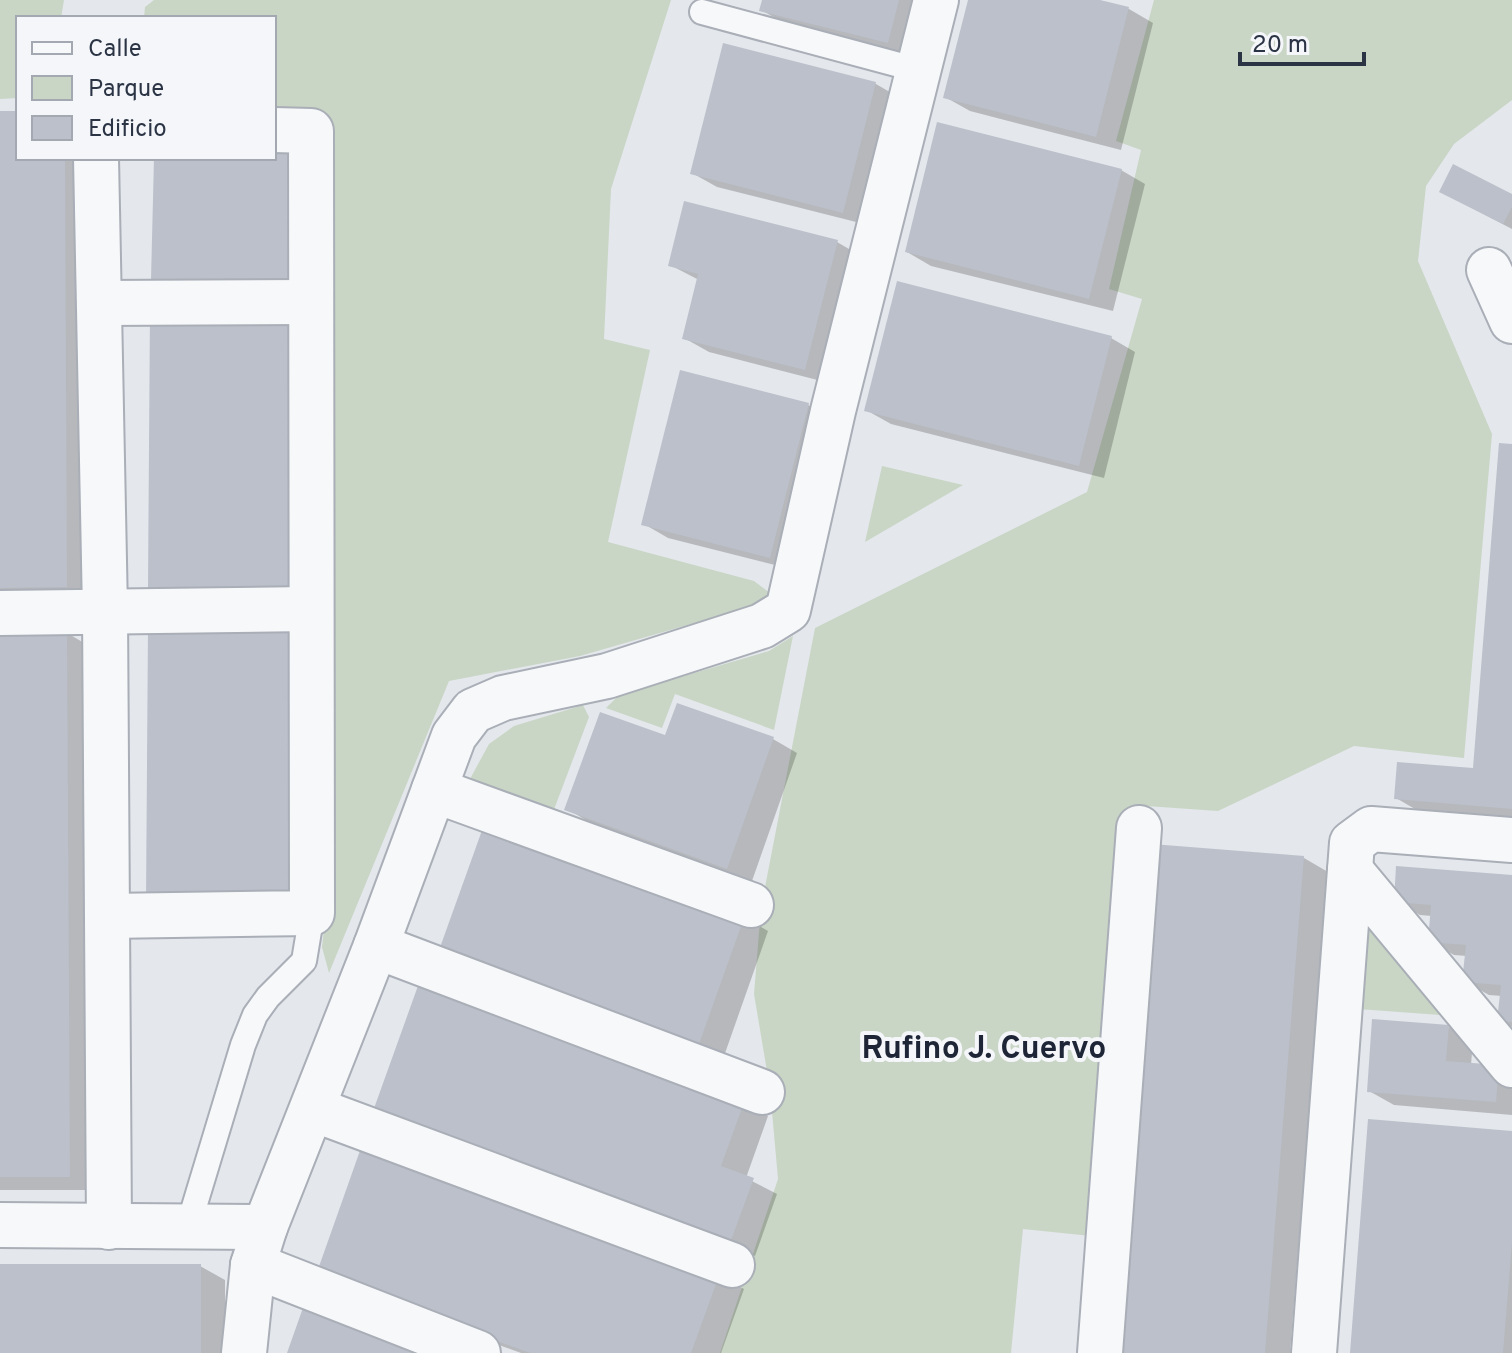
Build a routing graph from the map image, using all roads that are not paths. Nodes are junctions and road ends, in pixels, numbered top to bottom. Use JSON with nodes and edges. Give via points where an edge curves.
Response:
{"nodes":[{"id":1,"x":936,"y":0,"type":"edge"},
{"id":2,"x":702,"y":12,"type":"dead end"},
{"id":3,"x":918,"y":70,"type":"junction"},
{"id":4,"x":292,"y":130,"type":"edge"},
{"id":5,"x":96,"y":160,"type":"edge"},
{"id":6,"x":1489,"y":270,"type":"dead end"},
{"id":7,"x":310,"y":302,"type":"junction"},
{"id":8,"x":99,"y":303,"type":"junction"},
{"id":9,"x":1512,"y":321,"type":"edge"},
{"id":10,"x":310,"y":609,"type":"junction"},
{"id":11,"x":105,"y":611,"type":"junction"},
{"id":12,"x":0,"y":613,"type":"edge"},
{"id":13,"x":434,"y":790,"type":"junction"},
{"id":14,"x":1139,"y":828,"type":"dead end"},
{"id":15,"x":1512,"y":840,"type":"edge"},
{"id":16,"x":1350,"y":870,"type":"junction"},
{"id":17,"x":751,"y":905,"type":"dead end"},
{"id":18,"x":312,"y":913,"type":"junction"},
{"id":19,"x":107,"y":916,"type":"junction"},
{"id":20,"x":376,"y":946,"type":"junction"},
{"id":21,"x":1512,"y":1065,"type":"edge"},
{"id":22,"x":762,"y":1092,"type":"dead end"},
{"id":23,"x":313,"y":1109,"type":"junction"},
{"id":24,"x":0,"y":1225,"type":"edge"},
{"id":25,"x":109,"y":1227,"type":"junction"},
{"id":26,"x":188,"y":1227,"type":"junction"},
{"id":27,"x":259,"y":1246,"type":"junction"},
{"id":28,"x":732,"y":1265,"type":"dead end"},
{"id":29,"x":244,"y":1353,"type":"edge"},
{"id":30,"x":478,"y":1353,"type":"edge"},
{"id":31,"x":1100,"y":1353,"type":"edge"},
{"id":32,"x":1314,"y":1353,"type":"edge"}],
"edges":[{"from":1,"to":3,"type":"street"},
{"from":2,"to":3,"type":"lane"},
{"from":3,"to":13,"type":"street","via":[[788,610],[748,631],[607,676],[503,698],[473,711],[454,736]]},
{"from":4,"to":7,"type":"street"},
{"from":5,"to":8,"type":"street"},
{"from":6,"to":9,"type":"street"},
{"from":7,"to":8,"type":"street"},
{"from":7,"to":10,"type":"street"},
{"from":8,"to":11,"type":"street"},
{"from":10,"to":11,"type":"street"},
{"from":10,"to":18,"type":"street"},
{"from":11,"to":12,"type":"street"},
{"from":11,"to":19,"type":"street"},
{"from":13,"to":17,"type":"street"},
{"from":13,"to":20,"type":"street"},
{"from":14,"to":31,"type":"street"},
{"from":15,"to":16,"type":"street","via":[[1371,829],[1352,843]]},
{"from":16,"to":21,"type":"street"},
{"from":16,"to":32,"type":"street"},
{"from":18,"to":19,"type":"street"},
{"from":18,"to":26,"type":"lane","via":[[304,961],[268,997],[247,1035]]},
{"from":19,"to":25,"type":"street"},
{"from":20,"to":22,"type":"street"},
{"from":20,"to":23,"type":"street"},
{"from":23,"to":27,"type":"street"},
{"from":23,"to":28,"type":"street"},
{"from":24,"to":25,"type":"street"},
{"from":25,"to":26,"type":"street"},
{"from":26,"to":27,"type":"street"},
{"from":27,"to":29,"type":"street"},
{"from":27,"to":30,"type":"street"}]}
